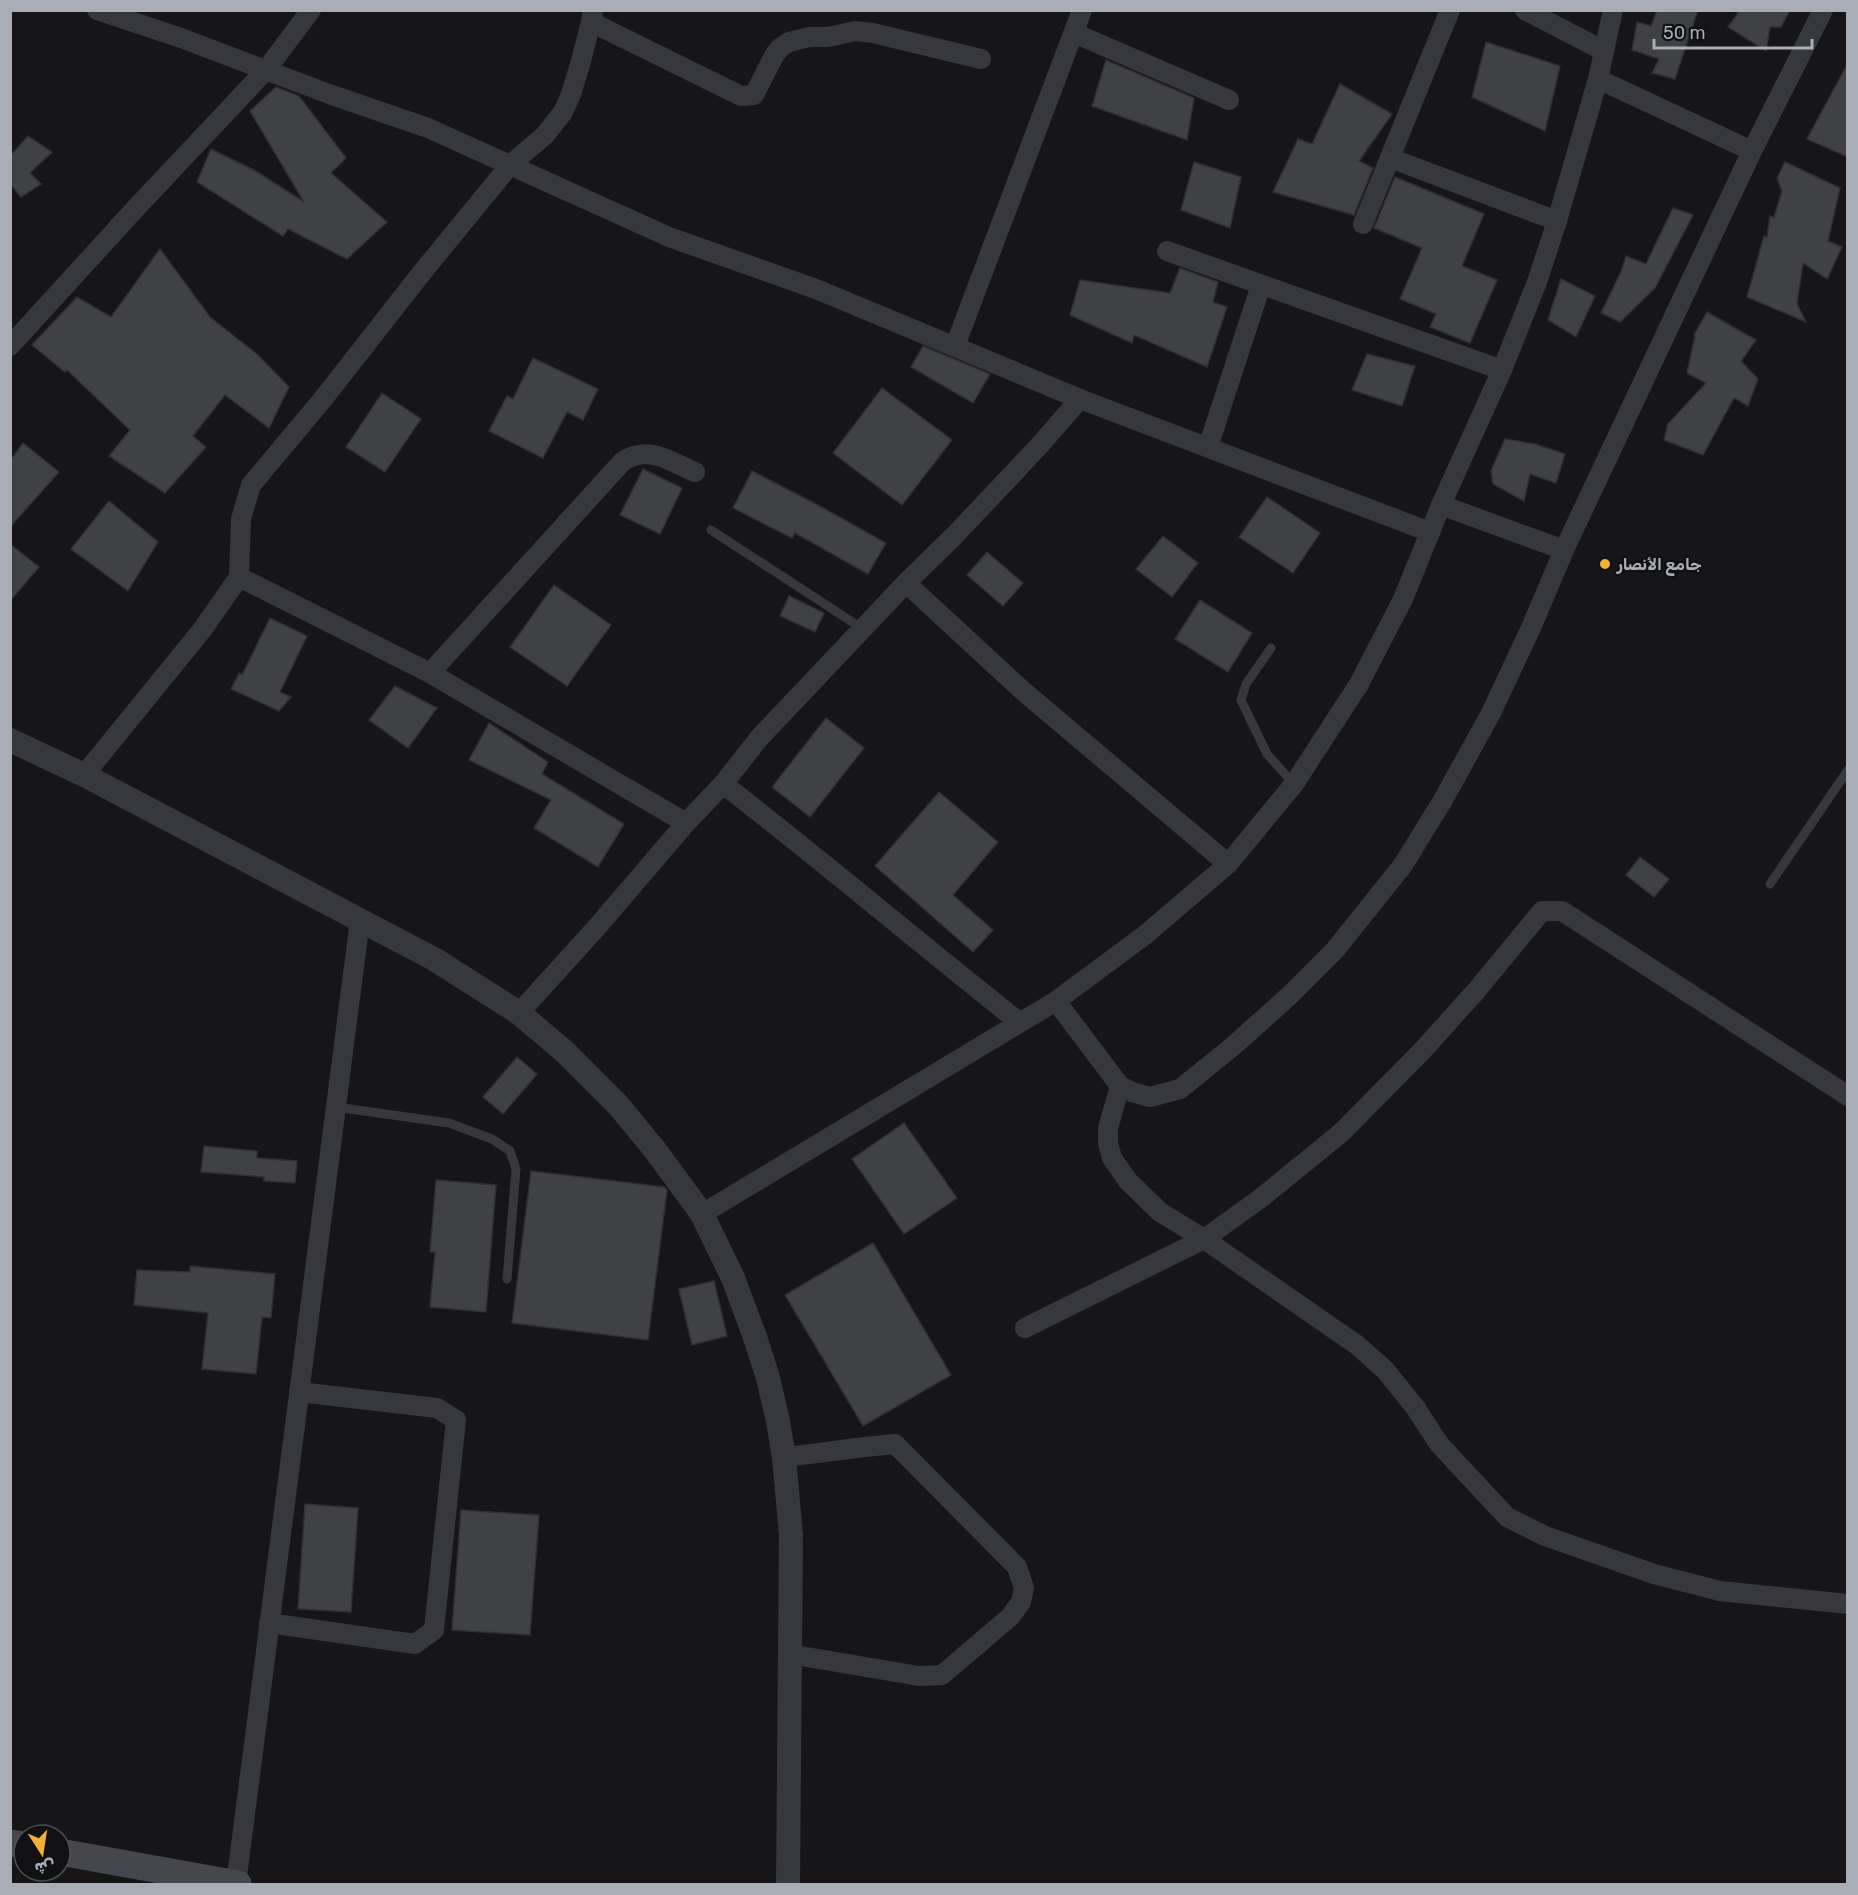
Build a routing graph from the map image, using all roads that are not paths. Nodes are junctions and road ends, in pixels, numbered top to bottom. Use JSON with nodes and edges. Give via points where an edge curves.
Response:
{"nodes":[{"id":1,"x":97,"y":10,"type":"edge"},
{"id":2,"x":311,"y":10,"type":"edge"},
{"id":3,"x":1082,"y":10,"type":"edge"},
{"id":4,"x":1450,"y":10,"type":"edge"},
{"id":5,"x":1525,"y":10,"type":"edge"},
{"id":6,"x":1613,"y":10,"type":"edge"},
{"id":7,"x":1822,"y":10,"type":"edge"},
{"id":8,"x":592,"y":16,"type":"edge"},
{"id":9,"x":1074,"y":33,"type":"junction"},
{"id":10,"x":1604,"y":51,"type":"junction"},
{"id":11,"x":981,"y":59,"type":"dead end"},
{"id":12,"x":266,"y":70,"type":"junction"},
{"id":13,"x":1598,"y":79,"type":"junction"},
{"id":14,"x":1229,"y":100,"type":"dead end"},
{"id":15,"x":1752,"y":151,"type":"junction"},
{"id":16,"x":1390,"y":158,"type":"junction"},
{"id":17,"x":510,"y":165,"type":"junction"},
{"id":18,"x":1557,"y":221,"type":"junction"},
{"id":19,"x":1363,"y":224,"type":"dead end"},
{"id":20,"x":1167,"y":251,"type":"dead end"},
{"id":21,"x":1261,"y":285,"type":"junction"},
{"id":22,"x":10,"y":346,"type":"edge"},
{"id":23,"x":955,"y":346,"type":"junction"},
{"id":24,"x":1502,"y":369,"type":"junction"},
{"id":25,"x":1080,"y":399,"type":"junction"},
{"id":26,"x":1208,"y":447,"type":"junction"},
{"id":27,"x":695,"y":472,"type":"dead end"},
{"id":28,"x":1441,"y":505,"type":"junction"},
{"id":29,"x":711,"y":530,"type":"dead end"},
{"id":30,"x":1430,"y":532,"type":"junction"},
{"id":31,"x":1564,"y":550,"type":"junction"},
{"id":32,"x":239,"y":577,"type":"junction"},
{"id":33,"x":906,"y":583,"type":"junction"},
{"id":34,"x":863,"y":629,"type":"junction"},
{"id":35,"x":1271,"y":648,"type":"dead end"},
{"id":36,"x":430,"y":674,"type":"junction"},
{"id":37,"x":10,"y":740,"type":"edge"},
{"id":38,"x":1848,"y":770,"type":"edge"},
{"id":39,"x":84,"y":775,"type":"junction"},
{"id":40,"x":723,"y":784,"type":"junction"},
{"id":41,"x":1294,"y":784,"type":"junction"},
{"id":42,"x":686,"y":823,"type":"junction"},
{"id":43,"x":1228,"y":864,"type":"junction"},
{"id":44,"x":1770,"y":884,"type":"dead end"},
{"id":45,"x":360,"y":920,"type":"junction"},
{"id":46,"x":1056,"y":1000,"type":"junction"},
{"id":47,"x":519,"y":1012,"type":"junction"},
{"id":48,"x":1019,"y":1022,"type":"junction"},
{"id":49,"x":1120,"y":1086,"type":"junction"},
{"id":50,"x":1848,"y":1096,"type":"edge"},
{"id":51,"x":336,"y":1107,"type":"junction"},
{"id":52,"x":702,"y":1214,"type":"junction"},
{"id":53,"x":1204,"y":1239,"type":"junction"},
{"id":54,"x":507,"y":1279,"type":"dead end"},
{"id":55,"x":1025,"y":1328,"type":"dead end"},
{"id":56,"x":299,"y":1392,"type":"junction"},
{"id":57,"x":783,"y":1456,"type":"junction"},
{"id":58,"x":1848,"y":1604,"type":"edge"},
{"id":59,"x":269,"y":1623,"type":"junction"},
{"id":60,"x":789,"y":1654,"type":"junction"},
{"id":61,"x":72,"y":1854,"type":"edge"},
{"id":62,"x":237,"y":1884,"type":"edge"},
{"id":63,"x":788,"y":1884,"type":"edge"}],
"edges":[{"from":1,"to":12,"type":"street"},
{"from":2,"to":12,"type":"street"},
{"from":3,"to":9,"type":"street"},
{"from":4,"to":16,"type":"street"},
{"from":5,"to":10,"type":"street"},
{"from":6,"to":10,"type":"street"},
{"from":7,"to":15,"type":"street"},
{"from":8,"to":11,"type":"street","via":[[741,96],[754,94],[780,48],[809,37],[828,38],[855,31],[873,33]]},
{"from":8,"to":17,"type":"street","via":[[563,112],[545,135]]},
{"from":9,"to":14,"type":"street"},
{"from":9,"to":23,"type":"street"},
{"from":10,"to":13,"type":"street"},
{"from":12,"to":17,"type":"street","via":[[428,128]]},
{"from":12,"to":22,"type":"street"},
{"from":13,"to":15,"type":"street"},
{"from":13,"to":18,"type":"street"},
{"from":15,"to":31,"type":"street"},
{"from":16,"to":18,"type":"street"},
{"from":16,"to":19,"type":"street"},
{"from":17,"to":23,"type":"street","via":[[669,237],[816,289]]},
{"from":17,"to":32,"type":"street","via":[[251,485],[241,519]]},
{"from":18,"to":24,"type":"street"},
{"from":20,"to":21,"type":"street"},
{"from":21,"to":24,"type":"street"},
{"from":21,"to":26,"type":"street"},
{"from":23,"to":25,"type":"street"},
{"from":24,"to":28,"type":"street"},
{"from":25,"to":26,"type":"street"},
{"from":25,"to":33,"type":"street"},
{"from":26,"to":30,"type":"street"},
{"from":27,"to":36,"type":"street","via":[[653,454],[633,455],[623,461]]},
{"from":28,"to":30,"type":"street"},
{"from":28,"to":31,"type":"street"},
{"from":29,"to":34,"type":"lane"},
{"from":30,"to":41,"type":"street","via":[[1403,599],[1359,684]]},
{"from":31,"to":49,"type":"street","via":[[1491,713],[1443,800],[1403,865],[1335,950],[1240,1040],[1179,1089],[1150,1097]]},
{"from":32,"to":36,"type":"street"},
{"from":32,"to":39,"type":"street","via":[[202,630]]},
{"from":33,"to":34,"type":"street"},
{"from":33,"to":43,"type":"street","via":[[1023,691]]},
{"from":34,"to":40,"type":"street","via":[[760,737]]},
{"from":35,"to":41,"type":"lane","via":[[1246,684],[1241,700],[1267,754]]},
{"from":36,"to":42,"type":"street"},
{"from":37,"to":39,"type":"street"},
{"from":38,"to":44,"type":"lane"},
{"from":39,"to":45,"type":"street"},
{"from":40,"to":42,"type":"street"},
{"from":40,"to":48,"type":"street"},
{"from":41,"to":43,"type":"street"},
{"from":42,"to":47,"type":"street"},
{"from":43,"to":46,"type":"street","via":[[1145,935]]},
{"from":45,"to":47,"type":"street","via":[[434,959]]},
{"from":45,"to":51,"type":"street"},
{"from":46,"to":48,"type":"street"},
{"from":46,"to":49,"type":"street"},
{"from":47,"to":52,"type":"street","via":[[618,1105]]},
{"from":48,"to":52,"type":"street"},
{"from":49,"to":53,"type":"street","via":[[1108,1128],[1112,1158],[1149,1203]]},
{"from":50,"to":53,"type":"street","via":[[1562,911],[1542,911],[1422,1052],[1342,1132]]},
{"from":51,"to":54,"type":"lane","via":[[449,1123],[492,1139],[510,1151],[516,1169]]},
{"from":51,"to":56,"type":"street"},
{"from":52,"to":57,"type":"street","via":[[733,1278],[755,1337],[776,1411]]},
{"from":53,"to":55,"type":"street"},
{"from":53,"to":58,"type":"street","via":[[1357,1345],[1385,1370],[1439,1444],[1507,1517],[1545,1536],[1676,1580],[1720,1591]]},
{"from":56,"to":59,"type":"street"},
{"from":56,"to":59,"type":"street","via":[[437,1408],[456,1420],[434,1630],[415,1644]]},
{"from":57,"to":60,"type":"street","via":[[791,1535]]},
{"from":57,"to":60,"type":"street","via":[[895,1444],[1017,1567],[1024,1588],[1021,1602],[1010,1617],[942,1676],[919,1676]]},
{"from":59,"to":62,"type":"street"},
{"from":60,"to":63,"type":"street"},
{"from":61,"to":62,"type":"main road"}]}
